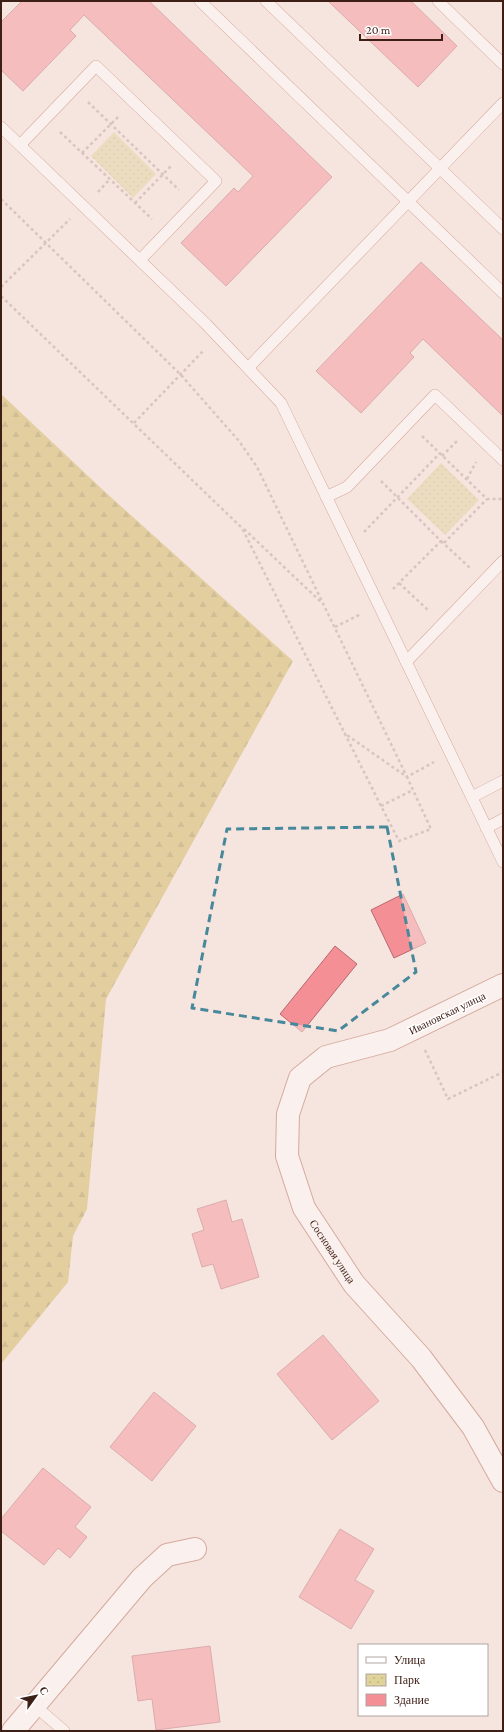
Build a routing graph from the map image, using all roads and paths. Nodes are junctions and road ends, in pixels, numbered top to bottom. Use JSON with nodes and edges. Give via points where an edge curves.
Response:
{"nodes":[{"id":1,"x":200,"y":1,"type":"edge"},
{"id":2,"x":266,"y":1,"type":"edge"},
{"id":3,"x":438,"y":1,"type":"edge"},
{"id":4,"x":503,"y":64,"type":"edge"},
{"id":5,"x":75,"y":89,"type":"junction"},
{"id":6,"x":133,"y":101,"type":"junction"},
{"id":7,"x":503,"y":103,"type":"edge"},
{"id":8,"x":46,"y":119,"type":"junction"},
{"id":9,"x":111,"y":124,"type":"junction"},
{"id":10,"x":1,"y":127,"type":"edge"},
{"id":11,"x":20,"y":145,"type":"junction"},
{"id":12,"x":185,"y":151,"type":"junction"},
{"id":13,"x":82,"y":153,"type":"junction"},
{"id":14,"x":440,"y":168,"type":"junction"},
{"id":15,"x":163,"y":174,"type":"junction"},
{"id":16,"x":110,"y":179,"type":"junction"},
{"id":17,"x":1,"y":199,"type":"edge"},
{"id":18,"x":408,"y":201,"type":"junction"},
{"id":19,"x":135,"y":203,"type":"junction"},
{"id":20,"x":194,"y":204,"type":"junction"},
{"id":21,"x":84,"y":206,"type":"junction"},
{"id":22,"x":503,"y":229,"type":"edge"},
{"id":23,"x":166,"y":232,"type":"junction"},
{"id":24,"x":46,"y":243,"type":"junction"},
{"id":25,"x":140,"y":260,"type":"junction"},
{"id":26,"x":1,"y":287,"type":"edge"},
{"id":27,"x":503,"y":293,"type":"edge"},
{"id":28,"x":1,"y":296,"type":"edge"},
{"id":29,"x":218,"y":336,"type":"junction"},
{"id":30,"x":248,"y":368,"type":"junction"},
{"id":31,"x":180,"y":374,"type":"junction"},
{"id":32,"x":134,"y":423,"type":"junction"},
{"id":33,"x":409,"y":423,"type":"junction"},
{"id":34,"x":440,"y":453,"type":"junction"},
{"id":35,"x":503,"y":460,"type":"edge"},
{"id":36,"x":367,"y":466,"type":"junction"},
{"id":37,"x":326,"y":497,"type":"junction"},
{"id":38,"x":398,"y":497,"type":"junction"},
{"id":39,"x":487,"y":499,"type":"junction"},
{"id":40,"x":503,"y":499,"type":"edge"},
{"id":41,"x":242,"y":528,"type":"junction"},
{"id":42,"x":362,"y":535,"type":"dead end"},
{"id":43,"x":441,"y":541,"type":"junction"},
{"id":44,"x":444,"y":543,"type":"junction"},
{"id":45,"x":503,"y":561,"type":"edge"},
{"id":46,"x":484,"y":581,"type":"junction"},
{"id":47,"x":399,"y":584,"type":"junction"},
{"id":48,"x":324,"y":604,"type":"junction"},
{"id":49,"x":378,"y":605,"type":"junction"},
{"id":50,"x":444,"y":624,"type":"junction"},
{"id":51,"x":335,"y":627,"type":"junction"},
{"id":52,"x":406,"y":662,"type":"junction"},
{"id":53,"x":344,"y":732,"type":"junction"},
{"id":54,"x":450,"y":753,"type":"junction"},
{"id":55,"x":407,"y":776,"type":"junction"},
{"id":56,"x":503,"y":781,"type":"edge"},
{"id":57,"x":413,"y":790,"type":"junction"},
{"id":58,"x":472,"y":797,"type":"junction"},
{"id":59,"x":381,"y":806,"type":"junction"},
{"id":60,"x":503,"y":819,"type":"edge"},
{"id":61,"x":486,"y":828,"type":"junction"},
{"id":62,"x":503,"y":862,"type":"edge"},
{"id":63,"x":503,"y":985,"type":"edge"},
{"id":64,"x":415,"y":1028,"type":"junction"},
{"id":65,"x":390,"y":1040,"type":"joint"},
{"id":66,"x":503,"y":1072,"type":"edge"},
{"id":67,"x":503,"y":1481,"type":"edge"},
{"id":68,"x":195,"y":1549,"type":"dead end"},
{"id":69,"x":34,"y":1705,"type":"junction"},
{"id":70,"x":13,"y":1731,"type":"edge"},
{"id":71,"x":64,"y":1731,"type":"edge"}],
"edges":[{"from":1,"to":18,"type":"lane"},
{"from":2,"to":14,"type":"lane"},
{"from":3,"to":4,"type":"lane"},
{"from":5,"to":6,"type":"lane","via":[[96,66]]},
{"from":5,"to":8,"type":"lane"},
{"from":5,"to":9,"type":"path"},
{"from":6,"to":9,"type":"path"},
{"from":6,"to":12,"type":"lane"},
{"from":7,"to":14,"type":"lane"},
{"from":8,"to":11,"type":"lane"},
{"from":8,"to":13,"type":"path"},
{"from":9,"to":13,"type":"path"},
{"from":9,"to":15,"type":"path"},
{"from":10,"to":11,"type":"lane"},
{"from":11,"to":21,"type":"lane"},
{"from":12,"to":15,"type":"path"},
{"from":12,"to":20,"type":"lane","via":[[216,181]]},
{"from":13,"to":16,"type":"path"},
{"from":14,"to":18,"type":"lane"},
{"from":14,"to":22,"type":"lane"},
{"from":15,"to":19,"type":"path"},
{"from":15,"to":20,"type":"path"},
{"from":16,"to":19,"type":"path"},
{"from":16,"to":21,"type":"path"},
{"from":17,"to":24,"type":"path"},
{"from":18,"to":27,"type":"lane"},
{"from":18,"to":30,"type":"lane"},
{"from":19,"to":23,"type":"path"},
{"from":20,"to":23,"type":"lane"},
{"from":21,"to":24,"type":"path"},
{"from":21,"to":25,"type":"lane"},
{"from":23,"to":25,"type":"lane"},
{"from":24,"to":26,"type":"path"},
{"from":24,"to":31,"type":"path"},
{"from":25,"to":29,"type":"lane"},
{"from":28,"to":32,"type":"path"},
{"from":29,"to":30,"type":"lane"},
{"from":29,"to":31,"type":"path"},
{"from":30,"to":37,"type":"lane","via":[[280,403]]},
{"from":31,"to":32,"type":"path"},
{"from":31,"to":48,"type":"path","via":[[239,441],[257,467]]},
{"from":32,"to":41,"type":"path"},
{"from":33,"to":34,"type":"path"},
{"from":33,"to":35,"type":"lane","via":[[435,395]]},
{"from":33,"to":36,"type":"lane"},
{"from":34,"to":38,"type":"path"},
{"from":34,"to":39,"type":"path"},
{"from":36,"to":37,"type":"lane","via":[[347,487]]},
{"from":36,"to":38,"type":"path"},
{"from":37,"to":49,"type":"lane"},
{"from":38,"to":42,"type":"path"},
{"from":38,"to":43,"type":"path"},
{"from":39,"to":40,"type":"path"},
{"from":39,"to":44,"type":"path"},
{"from":41,"to":48,"type":"path"},
{"from":41,"to":53,"type":"path"},
{"from":43,"to":44,"type":"path"},
{"from":43,"to":47,"type":"path"},
{"from":44,"to":46,"type":"path"},
{"from":45,"to":46,"type":"lane"},
{"from":46,"to":50,"type":"lane"},
{"from":47,"to":49,"type":"path"},
{"from":47,"to":50,"type":"path"},
{"from":48,"to":51,"type":"path"},
{"from":49,"to":51,"type":"path"},
{"from":49,"to":52,"type":"lane"},
{"from":50,"to":52,"type":"lane"},
{"from":51,"to":55,"type":"path"},
{"from":52,"to":54,"type":"lane"},
{"from":53,"to":55,"type":"path"},
{"from":53,"to":59,"type":"path"},
{"from":54,"to":55,"type":"path"},
{"from":54,"to":58,"type":"lane"},
{"from":55,"to":57,"type":"path"},
{"from":56,"to":58,"type":"lane"},
{"from":57,"to":59,"type":"path"},
{"from":57,"to":59,"type":"path","via":[[431,829],[398,841]]},
{"from":58,"to":61,"type":"lane"},
{"from":60,"to":61,"type":"lane"},
{"from":61,"to":62,"type":"lane"},
{"from":63,"to":64,"type":"street","name":"Ивановская улица"},
{"from":64,"to":65,"type":"street","name":"Ивановская улица"},
{"from":64,"to":66,"type":"path","via":[[448,1099]]},
{"from":65,"to":67,"type":"street","name":"Сосновая улица","via":[[326,1057],[300,1078],[288,1114],[287,1156],[304,1208],[354,1284],[421,1358],[473,1427]]},
{"from":68,"to":69,"type":"street","via":[[167,1555],[142,1578]]},
{"from":69,"to":70,"type":"street"},
{"from":69,"to":71,"type":"lane"}]}
